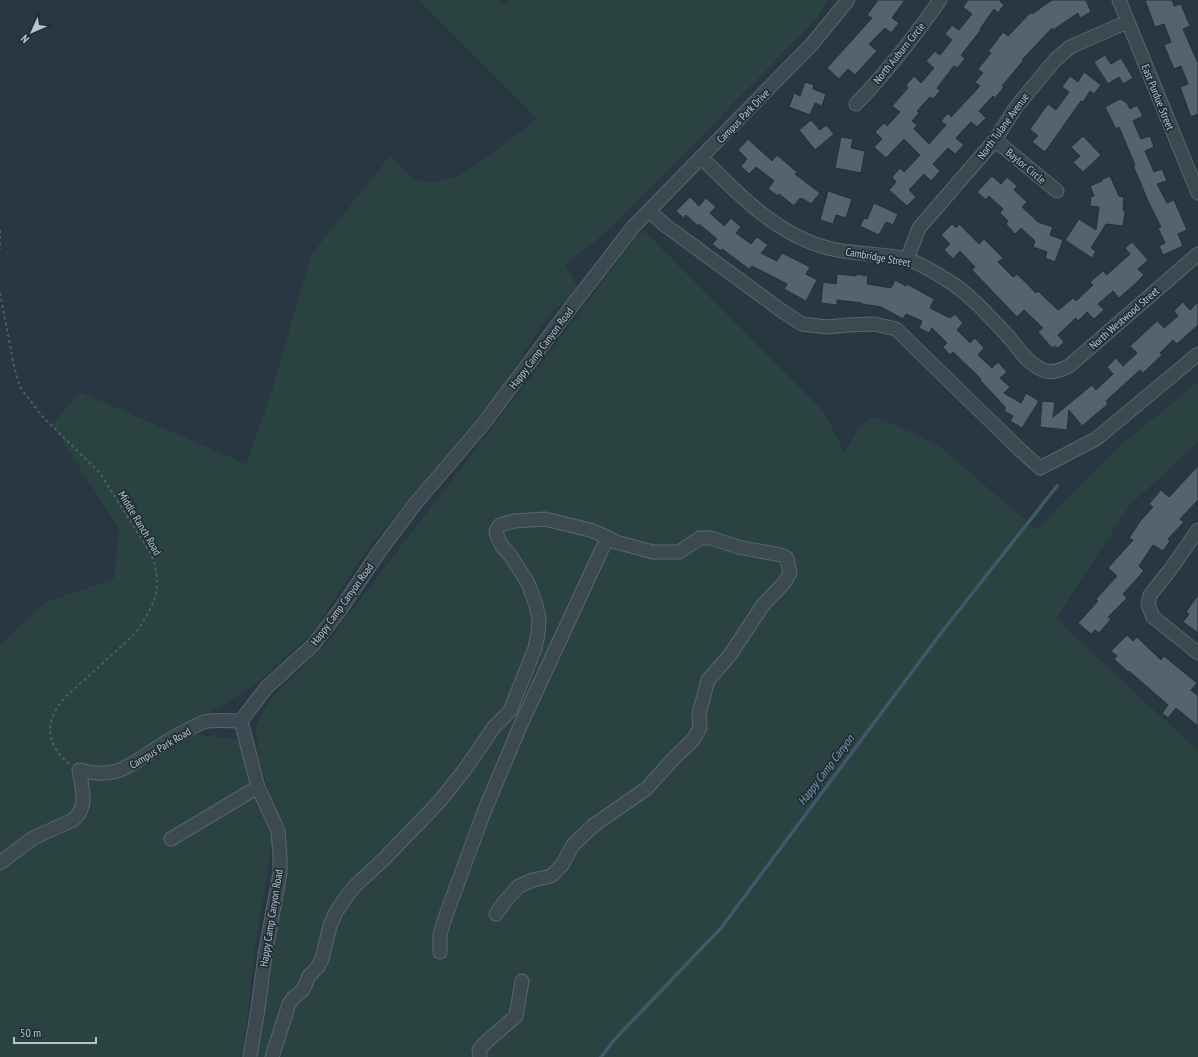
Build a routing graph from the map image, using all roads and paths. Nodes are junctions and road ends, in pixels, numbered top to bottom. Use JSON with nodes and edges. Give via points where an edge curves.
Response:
{"nodes":[{"id":1,"x":848,"y":0,"type":"edge"},
{"id":2,"x":940,"y":0,"type":"edge"},
{"id":3,"x":1119,"y":0,"type":"edge"},
{"id":4,"x":1127,"y":22,"type":"junction"},
{"id":5,"x":856,"y":104,"type":"dead end"},
{"id":6,"x":995,"y":140,"type":"junction"},
{"id":7,"x":702,"y":158,"type":"junction"},
{"id":8,"x":1057,"y":191,"type":"dead end"},
{"id":9,"x":1198,"y":193,"type":"edge"},
{"id":10,"x":649,"y":212,"type":"junction"},
{"id":11,"x":633,"y":227,"type":"joint"},
{"id":12,"x":0,"y":230,"type":"edge"},
{"id":13,"x":0,"y":249,"type":"edge"},
{"id":14,"x":1198,"y":254,"type":"edge"},
{"id":15,"x":907,"y":259,"type":"junction"},
{"id":16,"x":0,"y":293,"type":"edge"},
{"id":17,"x":1198,"y":354,"type":"edge"},
{"id":18,"x":1045,"y":371,"type":"joint"},
{"id":19,"x":1198,"y":530,"type":"edge"},
{"id":20,"x":609,"y":538,"type":"junction"},
{"id":21,"x":1198,"y":653,"type":"edge"},
{"id":22,"x":241,"y":721,"type":"junction"},
{"id":23,"x":79,"y":770,"type":"junction"},
{"id":24,"x":258,"y":787,"type":"junction"},
{"id":25,"x":171,"y":839,"type":"dead end"},
{"id":26,"x":0,"y":863,"type":"edge"},
{"id":27,"x":496,"y":914,"type":"dead end"},
{"id":28,"x":440,"y":952,"type":"dead end"},
{"id":29,"x":522,"y":981,"type":"dead end"},
{"id":30,"x":250,"y":1057,"type":"edge"},
{"id":31,"x":272,"y":1057,"type":"edge"},
{"id":32,"x":480,"y":1057,"type":"edge"}],
"edges":[{"from":1,"to":7,"type":"street","name":"Campus Park Drive","via":[[812,44]]},
{"from":2,"to":5,"type":"street","name":"North Auburn Circle","via":[[912,40]]},
{"from":3,"to":4,"type":"street","name":"East Purdue Street"},
{"from":4,"to":6,"type":"street","name":"North Tulane Avenue","via":[[1070,47],[1055,60],[1016,107]]},
{"from":4,"to":9,"type":"street","name":"East Purdue Street"},
{"from":6,"to":8,"type":"street","name":"Baylor Circle"},
{"from":6,"to":15,"type":"street","name":"North Tulane Avenue","via":[[919,228]]},
{"from":7,"to":10,"type":"street","name":"Campus Park Drive"},
{"from":7,"to":15,"type":"street","name":"Cambridge Street","via":[[740,195],[767,217],[800,238],[828,248]]},
{"from":10,"to":11,"type":"street","name":"Campus Park Drive"},
{"from":10,"to":17,"type":"street","via":[[802,324],[827,327],[874,324],[896,329],[1040,468],[1096,439]]},
{"from":11,"to":22,"type":"street","name":"Happy Camp Canyon Road","via":[[484,423],[378,552],[340,610],[313,645],[266,688]]},
{"from":12,"to":13,"type":"path"},
{"from":14,"to":18,"type":"street","name":"North Westwood Street","via":[[1069,366],[1058,371]]},
{"from":15,"to":18,"type":"street","name":"Cambridge Street","via":[[951,282],[974,301],[1033,365]]},
{"from":16,"to":23,"type":"path","name":"Middle Ranch Road","via":[[20,387],[42,416],[100,473],[156,566],[156,595],[136,632],[62,700],[52,716],[50,726],[54,746],[64,761]]},
{"from":19,"to":21,"type":"street","via":[[1150,595],[1148,605],[1153,617]]},
{"from":20,"to":27,"type":"street","via":[[635,548],[668,553],[679,552],[700,538],[710,538],[738,547],[781,555],[787,558],[790,573],[708,680],[699,714],[700,728],[693,740],[646,789],[594,825],[573,845],[562,865],[551,876],[519,886]]},
{"from":20,"to":28,"type":"street","via":[[602,548],[521,724],[484,812],[440,934]]},
{"from":20,"to":31,"type":"street","via":[[590,530],[545,519],[505,523],[496,531],[502,546],[528,583],[538,619],[535,648],[513,705],[439,802],[346,897],[330,926],[322,959],[309,976],[303,990],[289,1004]]},
{"from":22,"to":23,"type":"street","name":"Campus Park Road","via":[[206,721],[127,768],[105,774]]},
{"from":22,"to":24,"type":"street","name":"Happy Camp Canyon Road"},
{"from":23,"to":26,"type":"street","via":[[83,805],[78,816],[33,838]]},
{"from":24,"to":25,"type":"street"},
{"from":24,"to":30,"type":"street","name":"Happy Camp Canyon Road","via":[[278,831],[280,873]]},
{"from":29,"to":32,"type":"street","via":[[516,1016],[485,1042],[479,1050]]}]}
